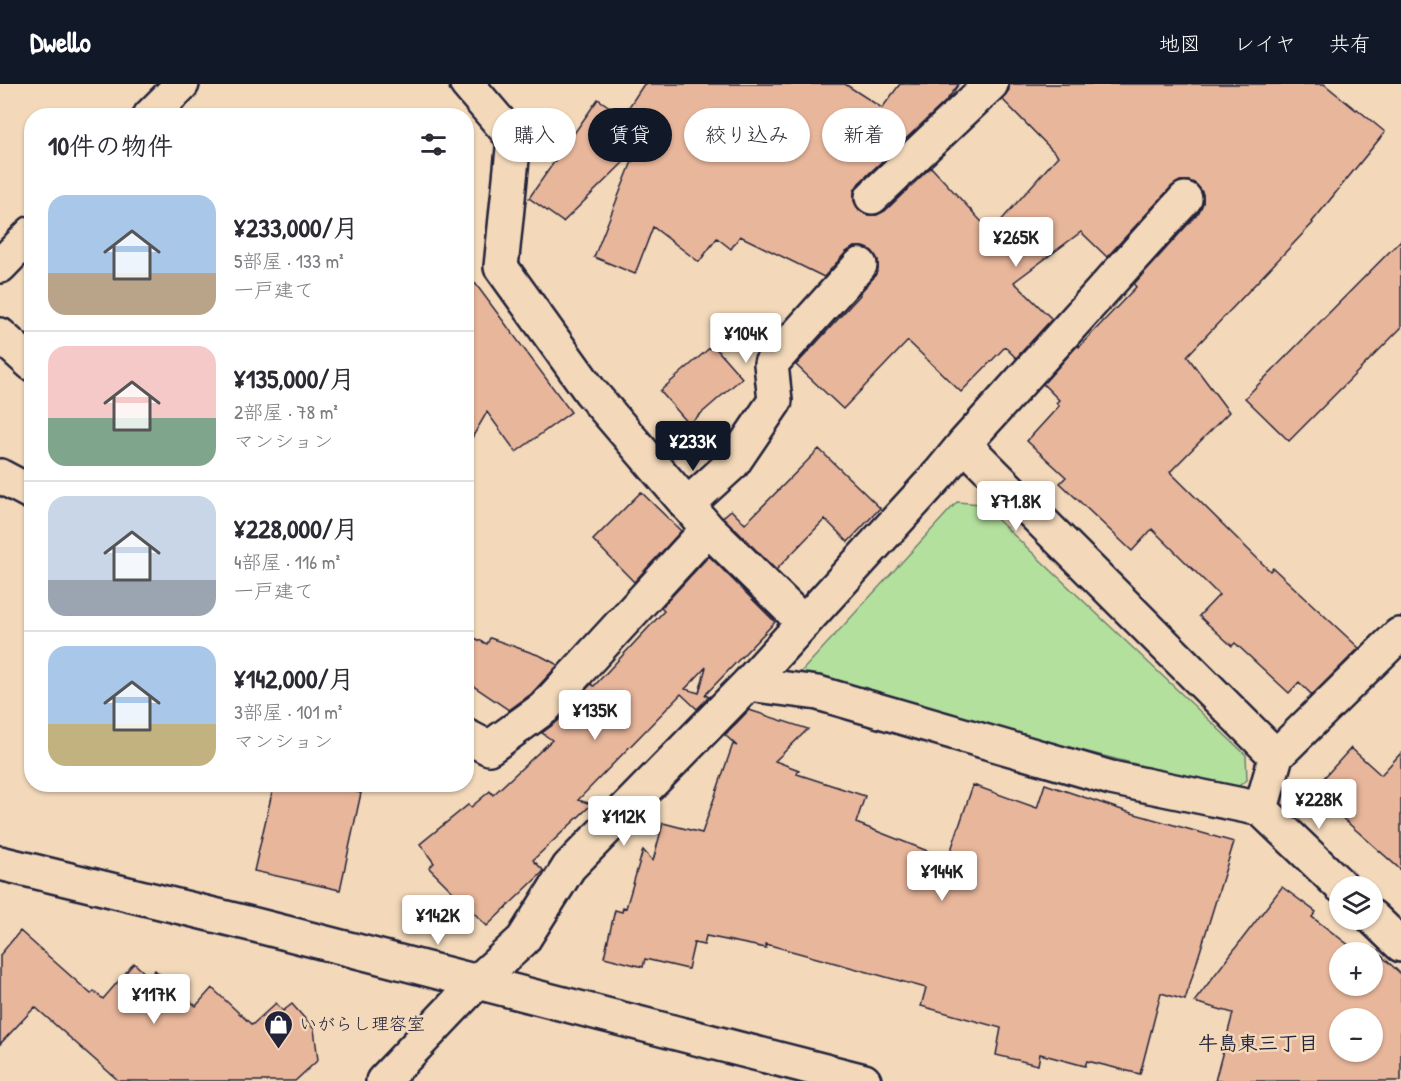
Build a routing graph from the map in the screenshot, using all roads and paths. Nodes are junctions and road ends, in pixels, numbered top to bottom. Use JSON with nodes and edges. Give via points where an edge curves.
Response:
{"nodes":[{"id":1,"x":182,"y":84,"type":"edge"},
{"id":2,"x":467,"y":84,"type":"edge"},
{"id":3,"x":991,"y":84,"type":"edge"},
{"id":4,"x":158,"y":108,"type":"edge"},
{"id":5,"x":872,"y":197,"type":"dead end"},
{"id":6,"x":1185,"y":199,"type":"dead end"},
{"id":7,"x":24,"y":241,"type":"edge"},
{"id":8,"x":860,"y":265,"type":"dead end"},
{"id":9,"x":0,"y":266,"type":"edge"},
{"id":10,"x":0,"y":335,"type":"edge"},
{"id":11,"x":24,"y":357,"type":"edge"},
{"id":12,"x":964,"y":444,"type":"junction"},
{"id":13,"x":0,"y":476,"type":"edge"},
{"id":14,"x":24,"y":489,"type":"edge"},
{"id":15,"x":687,"y":505,"type":"junction"},
{"id":16,"x":708,"y":529,"type":"junction"},
{"id":17,"x":804,"y":623,"type":"junction"},
{"id":18,"x":1401,"y":636,"type":"edge"},
{"id":19,"x":748,"y":684,"type":"junction"},
{"id":20,"x":474,"y":740,"type":"edge"},
{"id":21,"x":1276,"y":756,"type":"junction"},
{"id":22,"x":1261,"y":809,"type":"junction"},
{"id":23,"x":0,"y":863,"type":"edge"},
{"id":24,"x":1331,"y":876,"type":"edge"},
{"id":25,"x":1383,"y":928,"type":"edge"},
{"id":26,"x":1401,"y":945,"type":"edge"},
{"id":27,"x":477,"y":982,"type":"junction"},
{"id":28,"x":383,"y":1081,"type":"edge"},
{"id":29,"x":864,"y":1081,"type":"edge"}],
"edges":[{"from":1,"to":4,"type":"street"},
{"from":2,"to":15,"type":"street","via":[[514,139],[501,267],[590,391]]},
{"from":3,"to":5,"type":"street"},
{"from":6,"to":12,"type":"street"},
{"from":7,"to":9,"type":"street"},
{"from":8,"to":15,"type":"street","via":[[771,364],[776,401],[733,463]]},
{"from":10,"to":11,"type":"street"},
{"from":12,"to":17,"type":"street"},
{"from":12,"to":21,"type":"street"},
{"from":13,"to":14,"type":"street"},
{"from":15,"to":16,"type":"street"},
{"from":16,"to":17,"type":"street"},
{"from":16,"to":20,"type":"street","via":[[544,708],[489,748]]},
{"from":17,"to":19,"type":"street"},
{"from":18,"to":21,"type":"street"},
{"from":19,"to":22,"type":"street","via":[[818,693],[1111,778]]},
{"from":19,"to":27,"type":"street","via":[[569,867],[523,940]]},
{"from":21,"to":22,"type":"street"},
{"from":22,"to":24,"type":"street"},
{"from":23,"to":27,"type":"street"},
{"from":25,"to":26,"type":"street"},
{"from":27,"to":28,"type":"street"},
{"from":27,"to":29,"type":"street"}]}
